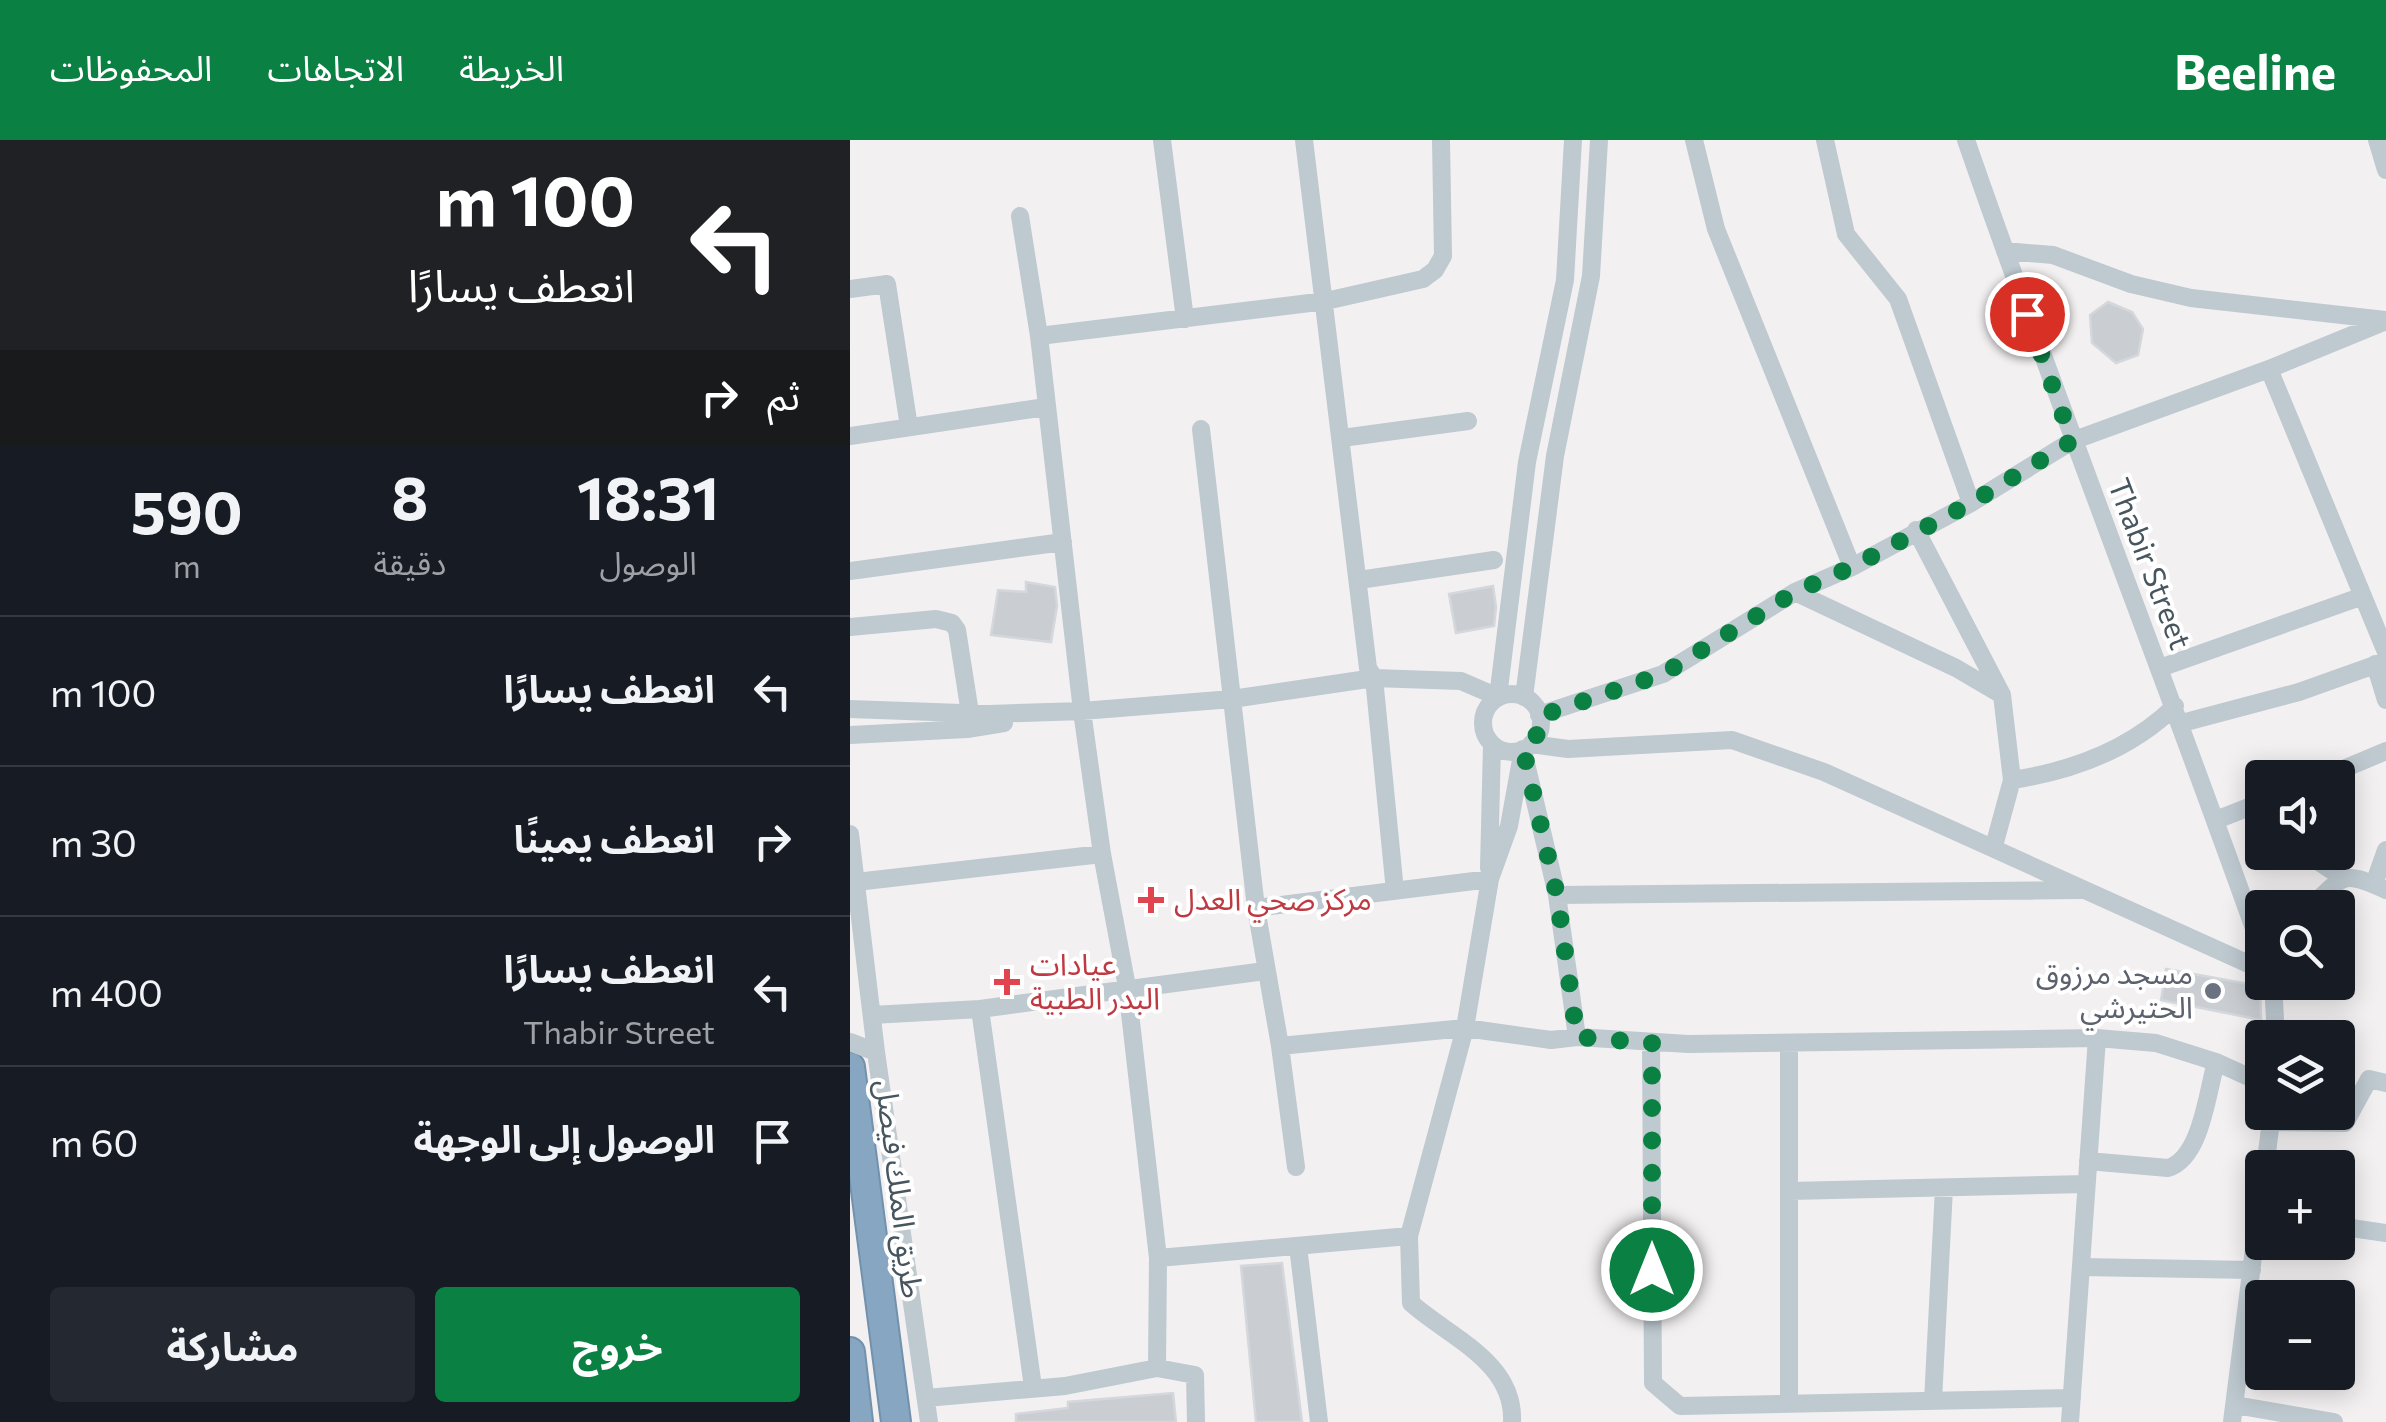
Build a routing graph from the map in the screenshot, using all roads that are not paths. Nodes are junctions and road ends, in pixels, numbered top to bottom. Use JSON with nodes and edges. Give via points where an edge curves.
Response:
{"nodes":[{"id":1,"x":1162,"y":140,"type":"edge"},
{"id":2,"x":1304,"y":140,"type":"edge"},
{"id":3,"x":1441,"y":140,"type":"edge"},
{"id":4,"x":1573,"y":140,"type":"edge"},
{"id":5,"x":1599,"y":140,"type":"edge"},
{"id":6,"x":1694,"y":140,"type":"edge"},
{"id":7,"x":1824,"y":140,"type":"edge"},
{"id":8,"x":1966,"y":140,"type":"edge"},
{"id":9,"x":2377,"y":140,"type":"edge"},
{"id":10,"x":2386,"y":170,"type":"edge"},
{"id":11,"x":1020,"y":216,"type":"dead end"},
{"id":12,"x":2004,"y":251,"type":"junction"},
{"id":13,"x":850,"y":289,"type":"edge"},
{"id":14,"x":1326,"y":301,"type":"junction"},
{"id":15,"x":1185,"y":319,"type":"junction"},
{"id":16,"x":2386,"y":320,"type":"edge"},
{"id":17,"x":1039,"y":336,"type":"junction"},
{"id":18,"x":2269,"y":369,"type":"junction"},
{"id":19,"x":1046,"y":407,"type":"junction"},
{"id":20,"x":1468,"y":421,"type":"dead end"},
{"id":21,"x":910,"y":427,"type":"junction"},
{"id":22,"x":1201,"y":429,"type":"dead end"},
{"id":23,"x":850,"y":436,"type":"edge"},
{"id":24,"x":1342,"y":438,"type":"junction"},
{"id":25,"x":2072,"y":441,"type":"junction"},
{"id":26,"x":1971,"y":503,"type":"junction"},
{"id":27,"x":1916,"y":530,"type":"junction"},
{"id":28,"x":1063,"y":542,"type":"junction"},
{"id":29,"x":1494,"y":560,"type":"dead end"},
{"id":30,"x":1852,"y":567,"type":"junction"},
{"id":31,"x":850,"y":571,"type":"edge"},
{"id":32,"x":1359,"y":580,"type":"junction"},
{"id":33,"x":1795,"y":592,"type":"junction"},
{"id":34,"x":2363,"y":596,"type":"junction"},
{"id":35,"x":850,"y":627,"type":"edge"},
{"id":36,"x":2382,"y":659,"type":"edge"},
{"id":37,"x":2160,"y":668,"type":"junction"},
{"id":38,"x":1374,"y":678,"type":"junction"},
{"id":39,"x":2002,"y":695,"type":"junction"},
{"id":40,"x":1524,"y":697,"type":"junction"},
{"id":41,"x":1232,"y":698,"type":"junction"},
{"id":42,"x":1498,"y":698,"type":"junction"},
{"id":43,"x":2386,"y":700,"type":"edge"},
{"id":44,"x":850,"y":709,"type":"edge"},
{"id":45,"x":1082,"y":710,"type":"junction"},
{"id":46,"x":970,"y":713,"type":"junction"},
{"id":47,"x":2178,"y":715,"type":"junction"},
{"id":48,"x":1540,"y":716,"type":"junction"},
{"id":49,"x":850,"y":735,"type":"edge"},
{"id":50,"x":1492,"y":744,"type":"junction"},
{"id":51,"x":1527,"y":746,"type":"junction"},
{"id":52,"x":2386,"y":752,"type":"edge"},
{"id":53,"x":2355,"y":765,"type":"edge"},
{"id":54,"x":2012,"y":780,"type":"junction"},
{"id":55,"x":2245,"y":809,"type":"edge"},
{"id":56,"x":2216,"y":820,"type":"junction"},
{"id":57,"x":850,"y":834,"type":"edge"},
{"id":58,"x":1994,"y":846,"type":"junction"},
{"id":59,"x":2386,"y":850,"type":"edge"},
{"id":60,"x":1102,"y":854,"type":"junction"},
{"id":61,"x":2332,"y":870,"type":"edge"},
{"id":62,"x":2344,"y":878,"type":"junction"},
{"id":63,"x":1490,"y":879,"type":"junction"},
{"id":64,"x":856,"y":882,"type":"junction"},
{"id":65,"x":2380,"y":887,"type":"edge"},
{"id":66,"x":2084,"y":890,"type":"junction"},
{"id":67,"x":2330,"y":890,"type":"edge"},
{"id":68,"x":1395,"y":891,"type":"junction"},
{"id":69,"x":1557,"y":895,"type":"junction"},
{"id":70,"x":2245,"y":902,"type":"edge"},
{"id":71,"x":1256,"y":908,"type":"junction"},
{"id":72,"x":2245,"y":962,"type":"edge"},
{"id":73,"x":1265,"y":970,"type":"junction"},
{"id":74,"x":868,"y":982,"type":"junction"},
{"id":75,"x":1127,"y":987,"type":"junction"},
{"id":76,"x":850,"y":991,"type":"edge"},
{"id":77,"x":980,"y":1010,"type":"junction"},
{"id":78,"x":872,"y":1015,"type":"junction"},
{"id":79,"x":1465,"y":1028,"type":"junction"},
{"id":80,"x":1577,"y":1037,"type":"junction"},
{"id":81,"x":2097,"y":1038,"type":"junction"},
{"id":82,"x":850,"y":1042,"type":"edge"},
{"id":83,"x":1652,"y":1043,"type":"junction"},
{"id":84,"x":1789,"y":1043,"type":"junction"},
{"id":85,"x":1280,"y":1046,"type":"junction"},
{"id":86,"x":876,"y":1052,"type":"junction"},
{"id":87,"x":2216,"y":1062,"type":"junction"},
{"id":88,"x":850,"y":1067,"type":"edge"},
{"id":89,"x":2245,"y":1075,"type":"edge"},
{"id":90,"x":2386,"y":1084,"type":"edge"},
{"id":91,"x":2355,"y":1105,"type":"edge"},
{"id":92,"x":2088,"y":1162,"type":"junction"},
{"id":93,"x":1296,"y":1167,"type":"dead end"},
{"id":94,"x":2086,"y":1184,"type":"junction"},
{"id":95,"x":1944,"y":1188,"type":"junction"},
{"id":96,"x":1790,"y":1191,"type":"junction"},
{"id":97,"x":2355,"y":1228,"type":"edge"},
{"id":98,"x":2386,"y":1233,"type":"edge"},
{"id":99,"x":1409,"y":1236,"type":"junction"},
{"id":100,"x":1298,"y":1246,"type":"junction"},
{"id":101,"x":1158,"y":1258,"type":"junction"},
{"id":102,"x":2254,"y":1260,"type":"edge"},
{"id":103,"x":2081,"y":1268,"type":"junction"},
{"id":104,"x":2252,"y":1270,"type":"junction"},
{"id":105,"x":850,"y":1352,"type":"edge"},
{"id":106,"x":1157,"y":1368,"type":"junction"},
{"id":107,"x":1032,"y":1388,"type":"junction"},
{"id":108,"x":926,"y":1398,"type":"junction"},
{"id":109,"x":2072,"y":1398,"type":"junction"},
{"id":110,"x":1932,"y":1401,"type":"junction"},
{"id":111,"x":1790,"y":1404,"type":"junction"},
{"id":112,"x":2233,"y":1413,"type":"edge"},
{"id":113,"x":858,"y":1422,"type":"edge"},
{"id":114,"x":896,"y":1422,"type":"edge"},
{"id":115,"x":929,"y":1422,"type":"edge"},
{"id":116,"x":1196,"y":1422,"type":"edge"},
{"id":117,"x":1319,"y":1422,"type":"edge"},
{"id":118,"x":1512,"y":1422,"type":"edge"},
{"id":119,"x":2070,"y":1422,"type":"edge"},
{"id":120,"x":2334,"y":1422,"type":"edge"}],
"edges":[{"from":1,"to":15,"type":"street"},
{"from":2,"to":14,"type":"street"},
{"from":3,"to":14,"type":"street","via":[[1444,256],[1436,270]]},
{"from":4,"to":42,"type":"street","via":[[1564,280],[1527,462]]},
{"from":5,"to":40,"type":"street","via":[[1591,276],[1555,456]]},
{"from":6,"to":30,"type":"street","via":[[1716,229]]},
{"from":7,"to":26,"type":"street","via":[[1846,234],[1898,299]]},
{"from":8,"to":12,"type":"street","name":"Thabir Street"},
{"from":9,"to":10,"type":"street"},
{"from":11,"to":17,"type":"street"},
{"from":12,"to":16,"type":"street","via":[[2053,255],[2191,298]]},
{"from":12,"to":25,"type":"street","name":"Thabir Street"},
{"from":13,"to":21,"type":"street","via":[[888,284]]},
{"from":14,"to":15,"type":"street"},
{"from":14,"to":24,"type":"street"},
{"from":15,"to":17,"type":"street"},
{"from":16,"to":18,"type":"street"},
{"from":17,"to":19,"type":"street"},
{"from":18,"to":25,"type":"street"},
{"from":18,"to":34,"type":"street"},
{"from":19,"to":21,"type":"street"},
{"from":19,"to":28,"type":"street"},
{"from":20,"to":24,"type":"street"},
{"from":21,"to":23,"type":"street"},
{"from":22,"to":41,"type":"street"},
{"from":24,"to":32,"type":"street"},
{"from":25,"to":26,"type":"street"},
{"from":25,"to":37,"type":"street","name":"Thabir Street"},
{"from":26,"to":27,"type":"street"},
{"from":27,"to":30,"type":"street"},
{"from":27,"to":39,"type":"street"},
{"from":28,"to":31,"type":"street"},
{"from":28,"to":45,"type":"street"},
{"from":29,"to":32,"type":"street"},
{"from":30,"to":33,"type":"street"},
{"from":32,"to":38,"type":"street"},
{"from":33,"to":39,"type":"street"},
{"from":33,"to":48,"type":"street","via":[[1663,674]]},
{"from":34,"to":36,"type":"street"},
{"from":34,"to":37,"type":"street"},
{"from":35,"to":46,"type":"street","via":[[952,623]]},
{"from":36,"to":43,"type":"street"},
{"from":36,"to":47,"type":"street","via":[[2298,692]]},
{"from":37,"to":47,"type":"street","name":"Thabir Street"},
{"from":38,"to":41,"type":"street"},
{"from":38,"to":42,"type":"street","via":[[1461,681]]},
{"from":38,"to":68,"type":"street"},
{"from":39,"to":54,"type":"street"},
{"from":40,"to":42,"type":"street"},
{"from":40,"to":48,"type":"street"},
{"from":41,"to":45,"type":"street"},
{"from":41,"to":71,"type":"street"},
{"from":42,"to":50,"type":"street","via":[[1483,719]]},
{"from":44,"to":46,"type":"street"},
{"from":45,"to":46,"type":"street"},
{"from":45,"to":49,"type":"street","via":[[966,729]]},
{"from":45,"to":60,"type":"street"},
{"from":47,"to":54,"type":"street","via":[[2076,767]]},
{"from":47,"to":56,"type":"street","name":"Thabir Street"},
{"from":48,"to":51,"type":"street"},
{"from":50,"to":51,"type":"street","via":[[1506,751]]},
{"from":50,"to":63,"type":"street"},
{"from":51,"to":58,"type":"street","via":[[1732,740]]},
{"from":51,"to":63,"type":"street"},
{"from":51,"to":69,"type":"street"},
{"from":52,"to":53,"type":"street"},
{"from":54,"to":58,"type":"street"},
{"from":55,"to":56,"type":"street"},
{"from":56,"to":70,"type":"street","name":"Thabir Street"},
{"from":57,"to":64,"type":"street"},
{"from":58,"to":66,"type":"street"},
{"from":59,"to":65,"type":"street"},
{"from":60,"to":64,"type":"street"},
{"from":60,"to":75,"type":"street"},
{"from":61,"to":62,"type":"street"},
{"from":62,"to":65,"type":"street"},
{"from":62,"to":67,"type":"street"},
{"from":63,"to":68,"type":"street"},
{"from":63,"to":79,"type":"street"},
{"from":64,"to":74,"type":"street"},
{"from":66,"to":69,"type":"street"},
{"from":66,"to":72,"type":"street"},
{"from":68,"to":71,"type":"street"},
{"from":69,"to":80,"type":"street"},
{"from":71,"to":73,"type":"street"},
{"from":73,"to":75,"type":"street"},
{"from":73,"to":85,"type":"street"},
{"from":74,"to":76,"type":"street"},
{"from":74,"to":78,"type":"street"},
{"from":75,"to":77,"type":"street"},
{"from":75,"to":101,"type":"street"},
{"from":77,"to":78,"type":"street"},
{"from":77,"to":107,"type":"street"},
{"from":78,"to":86,"type":"street"},
{"from":79,"to":80,"type":"street","via":[[1551,1040]]},
{"from":79,"to":85,"type":"street"},
{"from":79,"to":99,"type":"street"},
{"from":80,"to":83,"type":"street"},
{"from":81,"to":84,"type":"street"},
{"from":81,"to":87,"type":"street","via":[[2156,1043]]},
{"from":81,"to":92,"type":"street"},
{"from":82,"to":86,"type":"street"},
{"from":83,"to":84,"type":"street"},
{"from":83,"to":111,"type":"street","via":[[1653,1383],[1680,1406]]},
{"from":84,"to":96,"type":"street"},
{"from":85,"to":93,"type":"street"},
{"from":86,"to":108,"type":"street"},
{"from":87,"to":89,"type":"street"},
{"from":87,"to":92,"type":"street","via":[[2192,1151],[2180,1164]]},
{"from":88,"to":114,"type":"highway","name":"طريق الملك فيصل"},
{"from":90,"to":91,"type":"street","via":[[2369,1079]]},
{"from":92,"to":94,"type":"street"},
{"from":94,"to":95,"type":"street"},
{"from":94,"to":103,"type":"street"},
{"from":95,"to":96,"type":"street"},
{"from":95,"to":110,"type":"street"},
{"from":96,"to":111,"type":"street"},
{"from":97,"to":98,"type":"street"},
{"from":99,"to":100,"type":"street"},
{"from":99,"to":118,"type":"street","via":[[1411,1303],[1466,1341],[1500,1377],[1512,1397]]},
{"from":100,"to":101,"type":"street"},
{"from":100,"to":117,"type":"street"},
{"from":101,"to":106,"type":"street"},
{"from":102,"to":104,"type":"street"},
{"from":103,"to":104,"type":"street"},
{"from":103,"to":109,"type":"street"},
{"from":104,"to":112,"type":"street"},
{"from":105,"to":113,"type":"highway"},
{"from":106,"to":107,"type":"street"},
{"from":106,"to":116,"type":"street","via":[[1195,1375]]},
{"from":107,"to":108,"type":"street"},
{"from":108,"to":115,"type":"street"},
{"from":109,"to":110,"type":"street"},
{"from":109,"to":119,"type":"street"},
{"from":110,"to":111,"type":"street"},
{"from":112,"to":120,"type":"street"}]}
